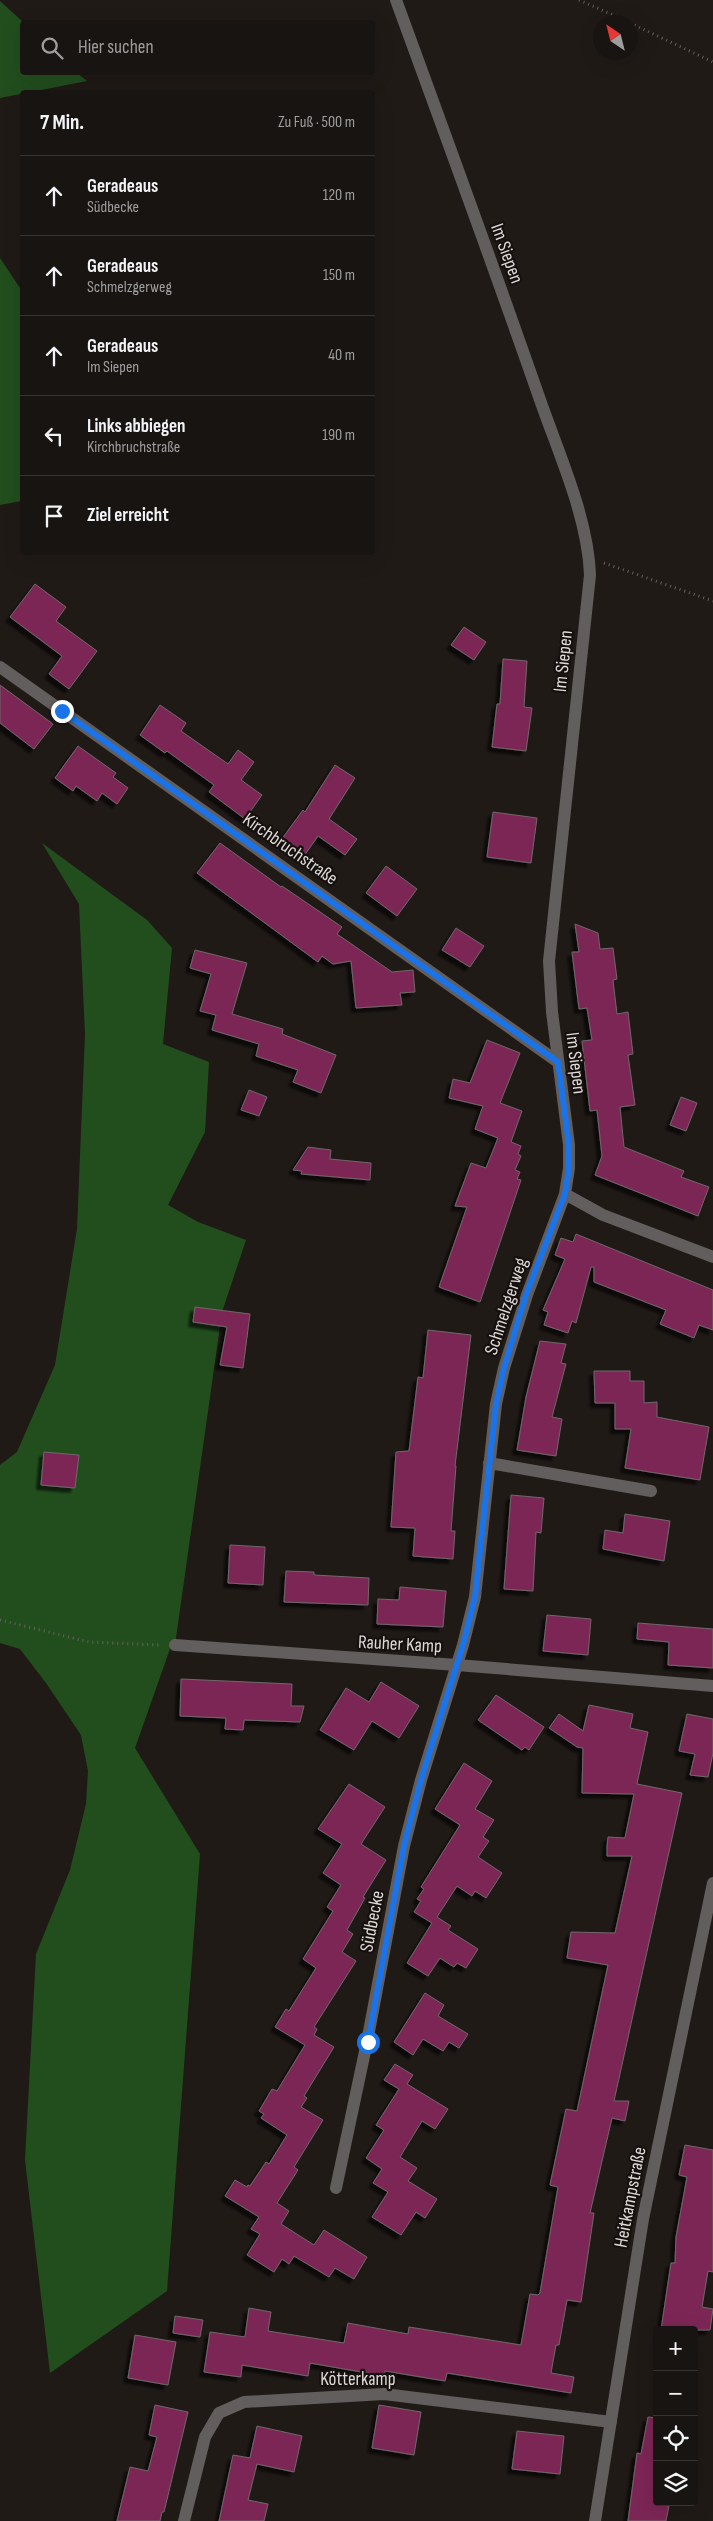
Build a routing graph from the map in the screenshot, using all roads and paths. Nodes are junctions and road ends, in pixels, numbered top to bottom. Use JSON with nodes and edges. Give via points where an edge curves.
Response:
{"nodes":[{"id":1,"x":396,"y":0,"type":"edge"},
{"id":2,"x":579,"y":0,"type":"edge"},
{"id":3,"x":612,"y":15,"type":"edge"},
{"id":4,"x":638,"y":27,"type":"edge"},
{"id":5,"x":713,"y":62,"type":"edge"},
{"id":6,"x":589,"y":558,"type":"junction"},
{"id":7,"x":713,"y":601,"type":"edge"},
{"id":8,"x":0,"y":667,"type":"edge"},
{"id":9,"x":558,"y":1062,"type":"junction"},
{"id":10,"x":565,"y":1194,"type":"junction"},
{"id":11,"x":713,"y":1257,"type":"edge"},
{"id":12,"x":489,"y":1463,"type":"junction"},
{"id":13,"x":651,"y":1491,"type":"dead end"},
{"id":14,"x":0,"y":1620,"type":"edge"},
{"id":15,"x":175,"y":1645,"type":"joint"},
{"id":16,"x":457,"y":1665,"type":"junction"},
{"id":17,"x":713,"y":1686,"type":"edge"},
{"id":18,"x":713,"y":1883,"type":"edge"},
{"id":19,"x":336,"y":2188,"type":"dead end"},
{"id":20,"x":611,"y":2422,"type":"junction"},
{"id":21,"x":184,"y":2521,"type":"edge"},
{"id":22,"x":595,"y":2521,"type":"edge"}],
"edges":[{"from":1,"to":6,"type":"street","name":"Im Siepen","via":[[505,298],[576,505]]},
{"from":2,"to":3,"type":"path"},
{"from":4,"to":5,"type":"path"},
{"from":6,"to":7,"type":"path"},
{"from":6,"to":9,"type":"street","name":"Im Siepen","via":[[589,590],[549,961]]},
{"from":8,"to":9,"type":"street","name":"Kirchbruchstraße"},
{"from":9,"to":10,"type":"street","name":"Im Siepen","via":[[569,1145]]},
{"from":10,"to":11,"type":"street","via":[[603,1214]]},
{"from":10,"to":12,"type":"street","name":"Schmelzgerweg","via":[[526,1295],[507,1360],[496,1404]]},
{"from":12,"to":13,"type":"street"},
{"from":12,"to":16,"type":"street","name":"Schmelzgerweg","via":[[475,1597]]},
{"from":14,"to":15,"type":"path","via":[[89,1642]]},
{"from":15,"to":16,"type":"street","name":"Rauher Kamp"},
{"from":16,"to":17,"type":"street","name":"Rauher Kamp"},
{"from":16,"to":19,"type":"street","name":"Südbecke","via":[[404,1846],[368,2042]]},
{"from":18,"to":20,"type":"street","name":"Heitkampstraße","via":[[643,2219]]},
{"from":20,"to":21,"type":"street","name":"Kötterkamp","via":[[384,2394],[244,2402],[219,2413],[206,2437]]},
{"from":20,"to":22,"type":"street","name":"Heitkampstraße"}]}
